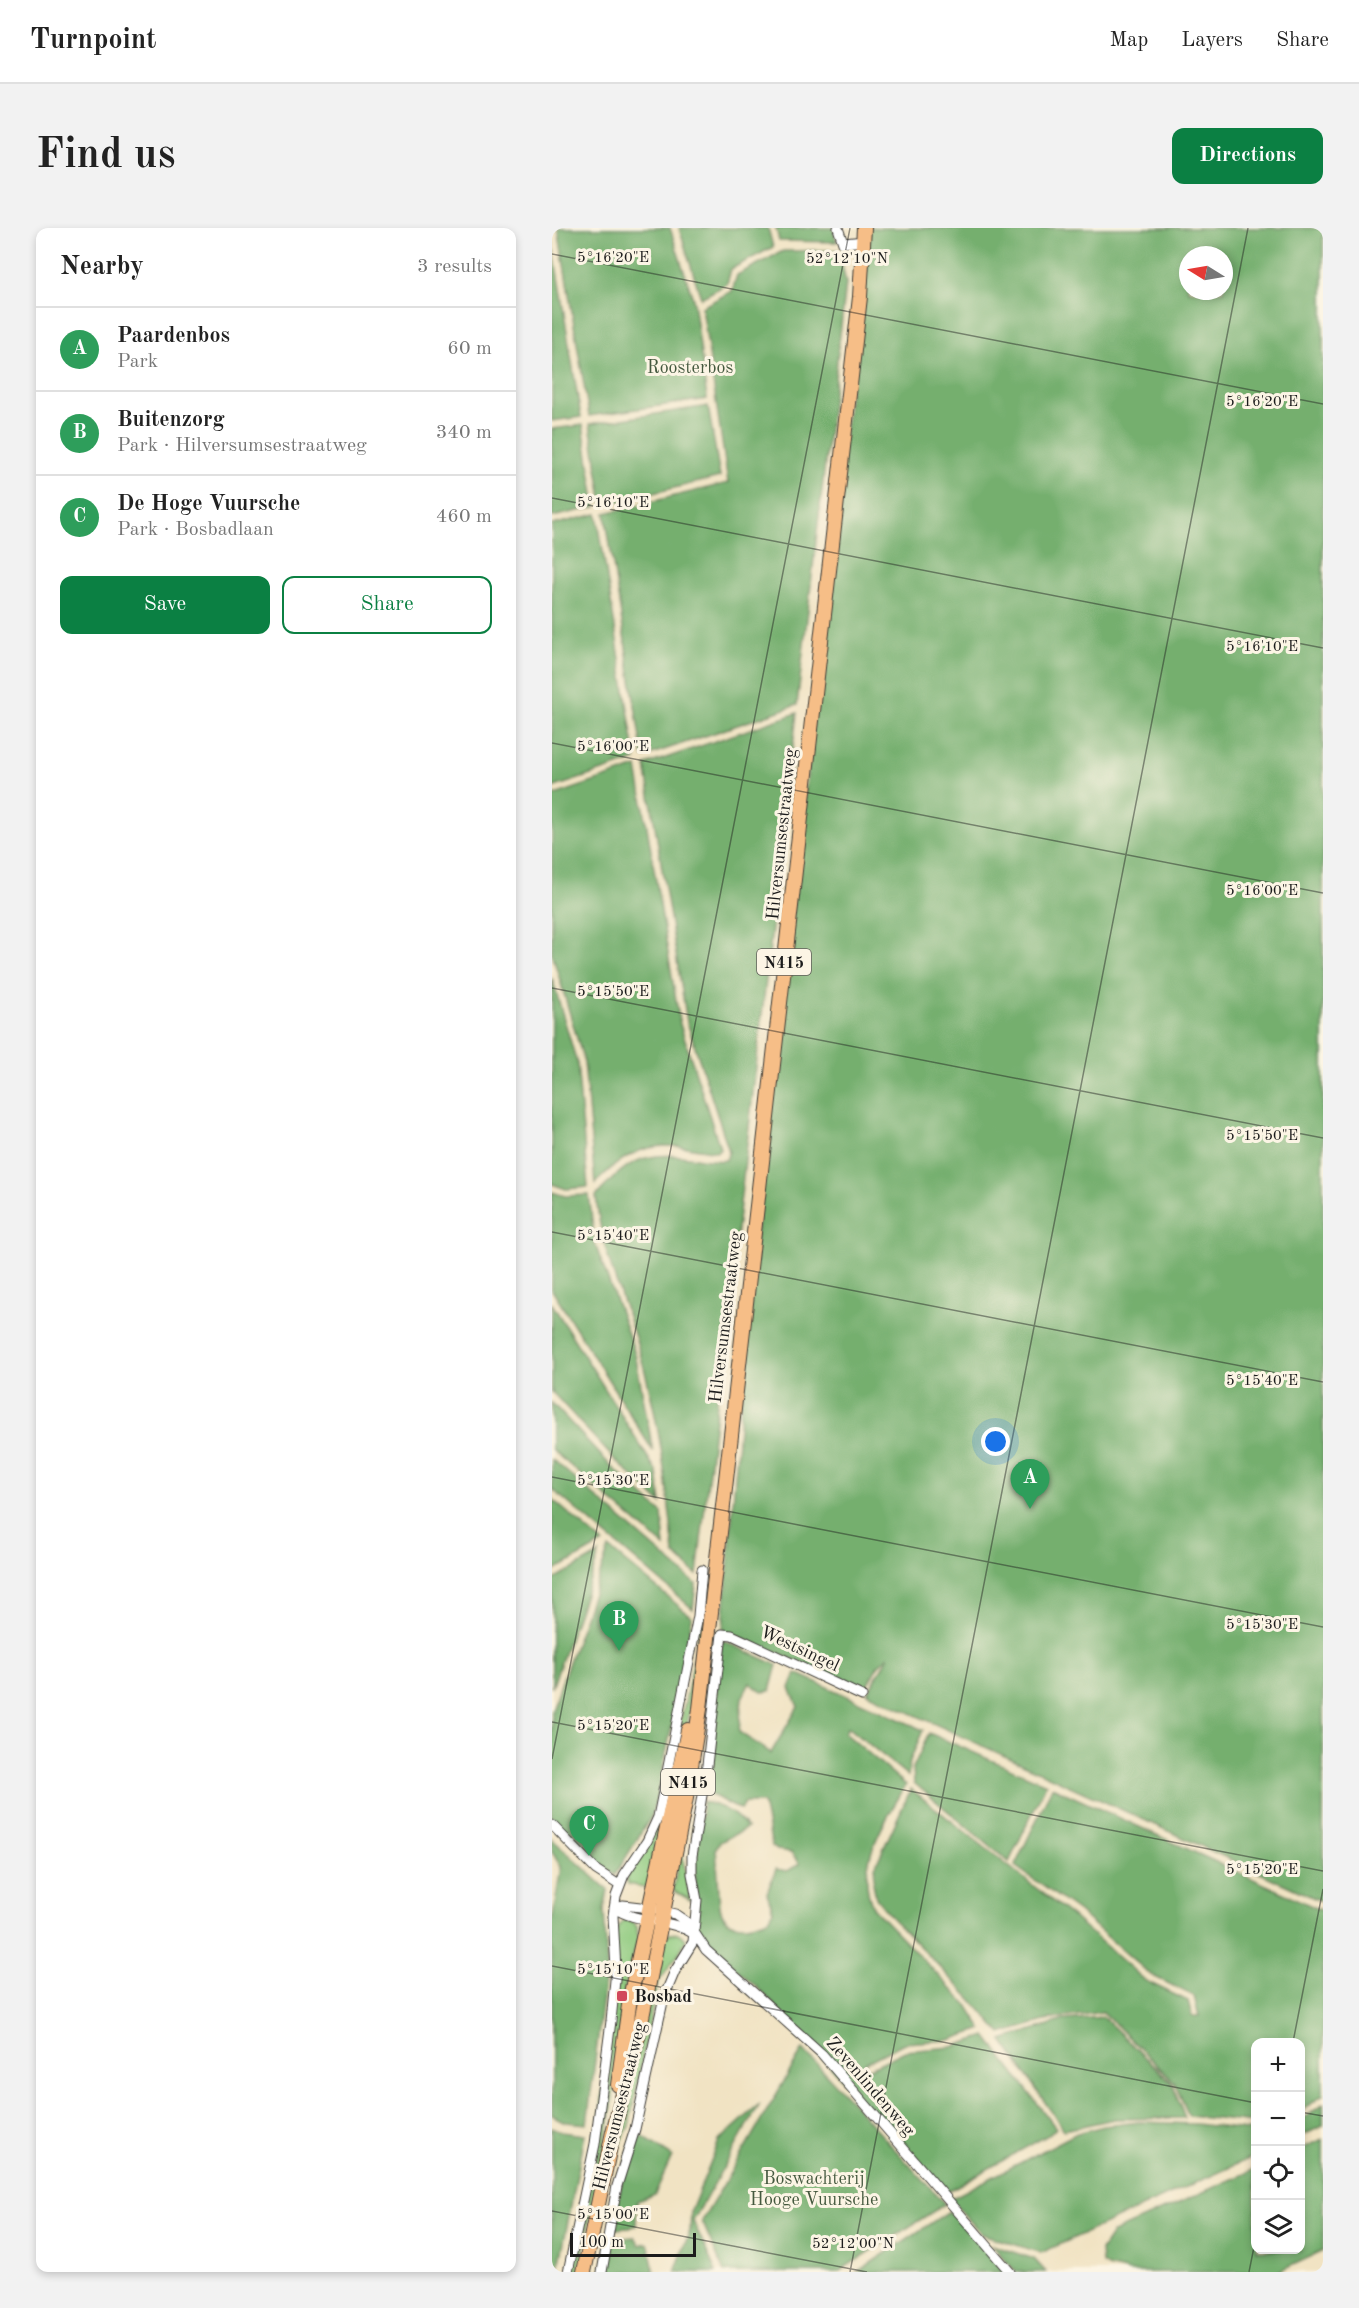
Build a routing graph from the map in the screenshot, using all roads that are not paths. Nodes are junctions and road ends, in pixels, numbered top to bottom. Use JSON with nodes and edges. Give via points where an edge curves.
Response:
{"nodes":[{"id":1,"x":838,"y":228,"type":"edge"},
{"id":2,"x":862,"y":235,"type":"edge"},
{"id":3,"x":702,"y":1570,"type":"dead end"},
{"id":4,"x":722,"y":1634,"type":"joint"},
{"id":5,"x":706,"y":1639,"type":"junction"},
{"id":6,"x":862,"y":1696,"type":"dead end"},
{"id":7,"x":552,"y":1825,"type":"edge"},
{"id":8,"x":619,"y":1885,"type":"junction"},
{"id":9,"x":614,"y":1908,"type":"junction"},
{"id":10,"x":648,"y":1914,"type":"junction"},
{"id":11,"x":663,"y":1917,"type":"junction"},
{"id":12,"x":694,"y":1935,"type":"junction"},
{"id":13,"x":614,"y":2132,"type":"junction"},
{"id":14,"x":568,"y":2272,"type":"edge"},
{"id":15,"x":584,"y":2272,"type":"edge"},
{"id":16,"x":602,"y":2272,"type":"edge"},
{"id":17,"x":1010,"y":2272,"type":"edge"}],
"edges":[{"from":1,"to":2,"type":"street","via":[[843,243]]},
{"from":2,"to":5,"type":"main road","name":"Hilversumsestraatweg","number":"N415","via":[[861,284]]},
{"from":3,"to":8,"type":"street","name":"Hilversumsestraatweg","via":[[696,1627],[657,1817]]},
{"from":4,"to":6,"type":"street","name":"Westsingel","via":[[732,1635]]},
{"from":4,"to":12,"type":"street","name":"Hilversumsestraatweg","via":[[692,1856],[697,1900]]},
{"from":5,"to":10,"type":"main road","name":"Hilversumsestraatweg","number":"N415"},
{"from":5,"to":11,"type":"main road","name":"Hilversumsestraatweg","number":"N415","via":[[700,1709]]},
{"from":7,"to":8,"type":"street","via":[[596,1870]]},
{"from":8,"to":9,"type":"street","name":"Hilversumsestraatweg"},
{"from":9,"to":10,"type":"street","via":[[623,1905]]},
{"from":9,"to":14,"type":"street","name":"Hilversumsestraatweg","via":[[616,1970],[611,2021],[595,2144]]},
{"from":10,"to":11,"type":"street","name":"Zevenlindenweg"},
{"from":10,"to":13,"type":"main road","name":"Hilversumsestraatweg","number":"N415","via":[[624,2034]]},
{"from":11,"to":12,"type":"street","name":"Zevenlindenweg"},
{"from":11,"to":13,"type":"main road","name":"Hilversumsestraatweg","number":"N415"},
{"from":12,"to":16,"type":"street","name":"Hilversumsestraatweg","via":[[664,1997],[635,2129],[617,2186]]},
{"from":12,"to":17,"type":"street","name":"Zevenlindenweg","via":[[822,2054]]},
{"from":13,"to":15,"type":"main road","name":"Hilversumsestraatweg","number":"N415"}]}
